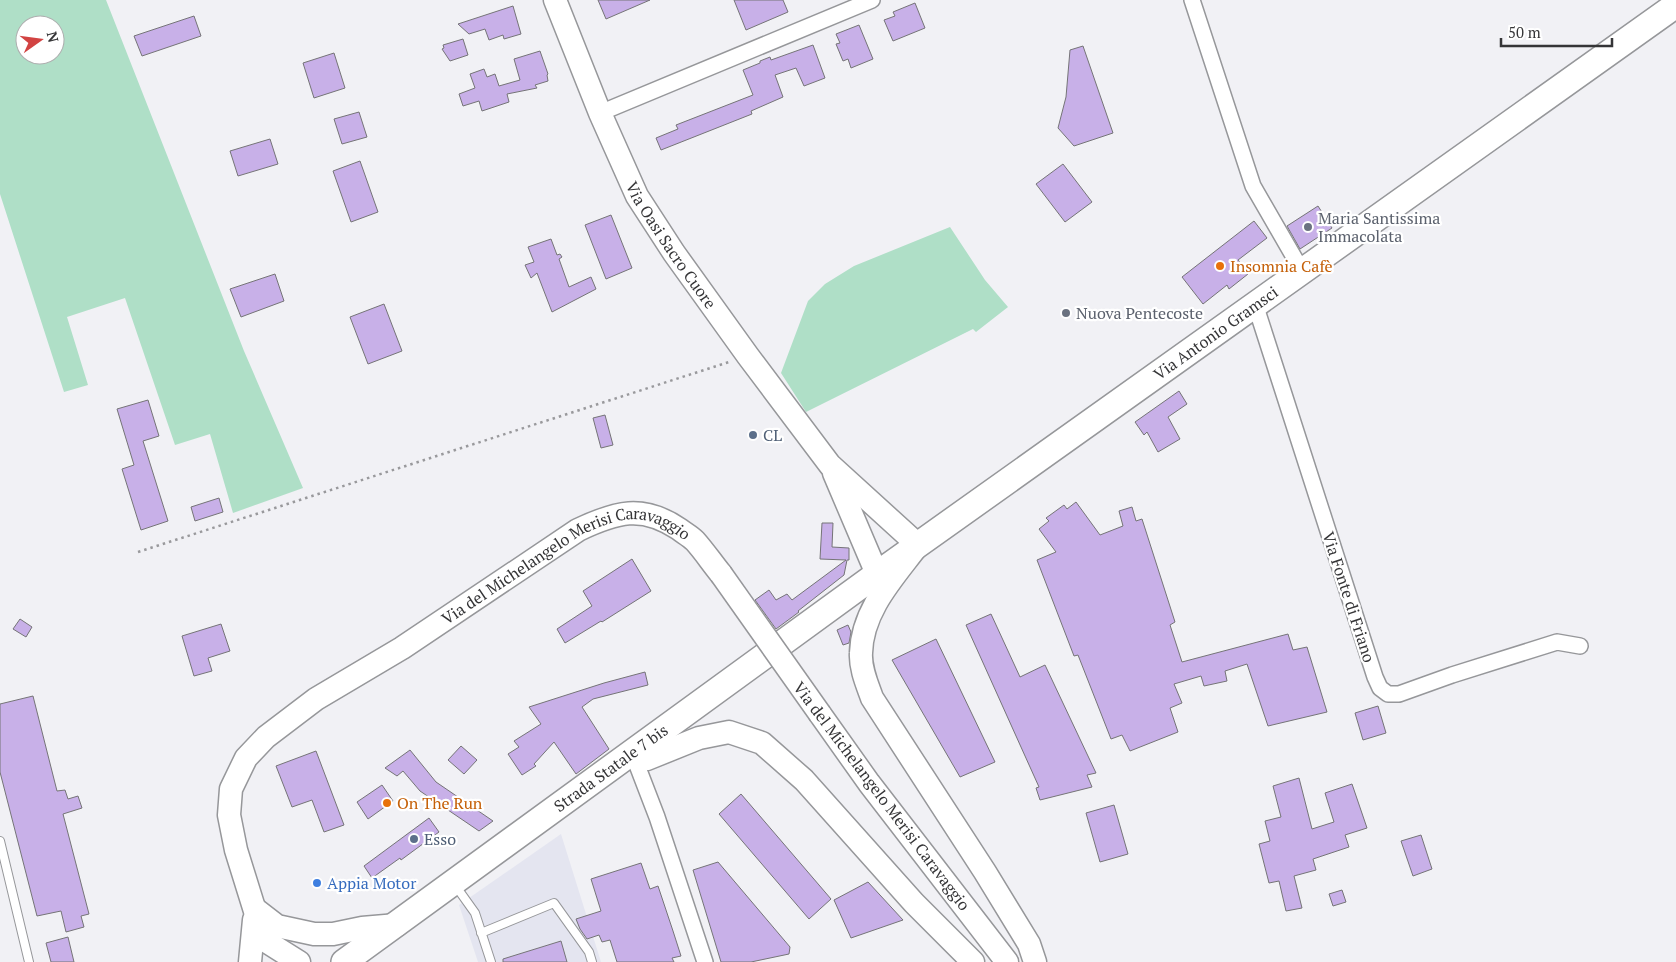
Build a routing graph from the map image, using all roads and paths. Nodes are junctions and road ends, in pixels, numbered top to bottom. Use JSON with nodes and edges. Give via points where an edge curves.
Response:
{"nodes":[{"id":1,"x":555,"y":0,"type":"edge"},
{"id":2,"x":872,"y":0,"type":"edge"},
{"id":3,"x":1192,"y":0,"type":"edge"},
{"id":4,"x":1676,"y":5,"type":"edge"},
{"id":5,"x":600,"y":112,"type":"junction"},
{"id":6,"x":1302,"y":271,"type":"junction"},
{"id":7,"x":1255,"y":304,"type":"junction"},
{"id":8,"x":748,"y":356,"type":"junction"},
{"id":9,"x":830,"y":465,"type":"junction"},
{"id":10,"x":918,"y":545,"type":"junction"},
{"id":11,"x":138,"y":552,"type":"dead end"},
{"id":12,"x":877,"y":574,"type":"junction"},
{"id":13,"x":1580,"y":646,"type":"dead end"},
{"id":14,"x":632,"y":752,"type":"junction"},
{"id":15,"x":0,"y":841,"type":"edge"},
{"id":16,"x":454,"y":883,"type":"junction"},
{"id":17,"x":255,"y":909,"type":"junction"},
{"id":18,"x":397,"y":925,"type":"junction"},
{"id":19,"x":481,"y":933,"type":"junction"},
{"id":20,"x":30,"y":962,"type":"edge"},
{"id":21,"x":250,"y":962,"type":"edge"},
{"id":22,"x":299,"y":962,"type":"edge"},
{"id":23,"x":344,"y":962,"type":"edge"},
{"id":24,"x":491,"y":962,"type":"edge"},
{"id":25,"x":592,"y":962,"type":"edge"},
{"id":26,"x":705,"y":962,"type":"edge"},
{"id":27,"x":972,"y":962,"type":"edge"},
{"id":28,"x":1007,"y":962,"type":"edge"},
{"id":29,"x":1035,"y":962,"type":"edge"}],
"edges":[{"from":1,"to":5,"type":"street","name":"Via Oasi Sacro Cuore"},
{"from":2,"to":5,"type":"street"},
{"from":3,"to":6,"type":"street","via":[[1253,186]]},
{"from":4,"to":6,"type":"main road","name":"Via Antonio Gramsci"},
{"from":5,"to":8,"type":"street","name":"Via Oasi Sacro Cuore","via":[[637,196]]},
{"from":6,"to":7,"type":"main road","name":"Via Antonio Gramsci"},
{"from":7,"to":10,"type":"main road","name":"Via Antonio Gramsci"},
{"from":7,"to":13,"type":"street","name":"Via Fonte di Friano","via":[[1380,688],[1388,694],[1399,694],[1557,642]]},
{"from":8,"to":9,"type":"street","name":"Via Oasi Sacro Cuore"},
{"from":8,"to":11,"type":"path"},
{"from":9,"to":10,"type":"street","name":"Via Oasi Sacro Cuore"},
{"from":9,"to":12,"type":"street","name":"Via Oasi Sacro Cuore"},
{"from":10,"to":12,"type":"main road","name":"Via Antonio Gramsci"},
{"from":10,"to":29,"type":"street","via":[[872,610],[864,630],[860,655],[864,677],[872,698],[1029,944]]},
{"from":12,"to":14,"type":"main road","name":"Strada Statale 7 bis"},
{"from":14,"to":16,"type":"main road","name":"Strada Statale 7 bis"},
{"from":14,"to":26,"type":"street"},
{"from":14,"to":27,"type":"street","via":[[647,759],[700,738],[729,732],[762,743],[804,780]]},
{"from":15,"to":20,"type":"lane"},
{"from":16,"to":18,"type":"main road","name":"Strada Statale 7 bis"},
{"from":16,"to":19,"type":"lane","via":[[475,913]]},
{"from":17,"to":18,"type":"street","via":[[277,926],[295,932],[333,934]]},
{"from":17,"to":21,"type":"street"},
{"from":17,"to":22,"type":"street","name":"Via del Michelangelo Merisi Caravaggio","via":[[264,940]]},
{"from":17,"to":28,"type":"street","name":"Via del Michelangelo Merisi Caravaggio","bridge":true,"via":[[229,816],[231,788],[246,758],[266,737],[316,699],[402,648],[578,530],[602,519],[629,513],[650,514],[694,540],[875,790]]},
{"from":18,"to":23,"type":"main road","name":"Strada Statale 7 bis"},
{"from":19,"to":24,"type":"lane"},
{"from":19,"to":25,"type":"lane","via":[[554,903],[589,952]]}]}
